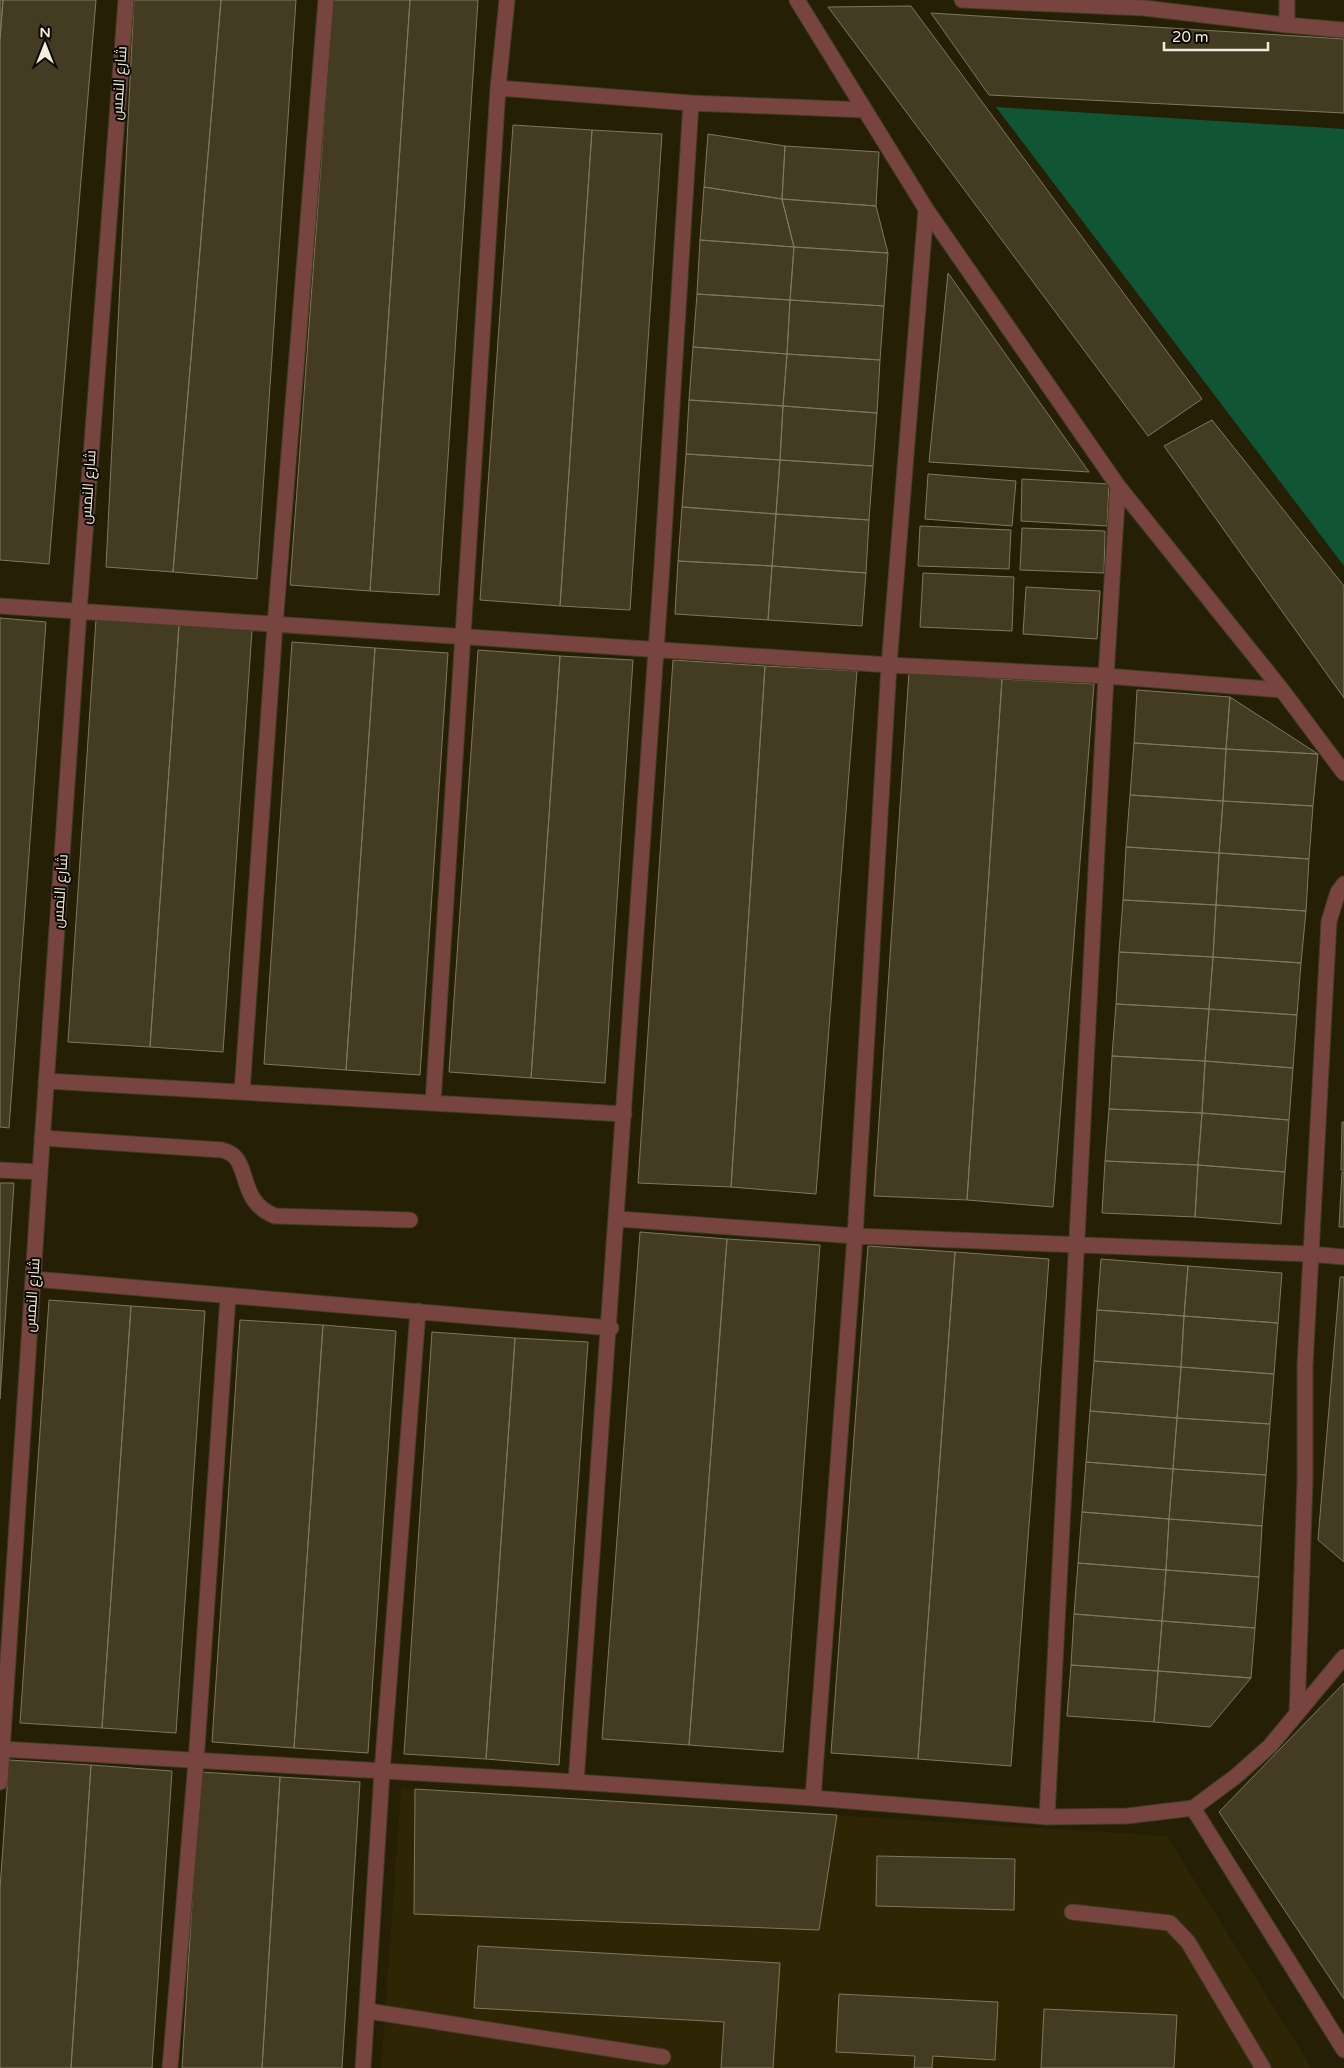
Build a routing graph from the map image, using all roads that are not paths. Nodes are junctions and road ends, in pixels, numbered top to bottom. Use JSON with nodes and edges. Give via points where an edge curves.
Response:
{"nodes":[{"id":1,"x":126,"y":0,"type":"edge"},
{"id":2,"x":326,"y":0,"type":"edge"},
{"id":3,"x":506,"y":0,"type":"edge"},
{"id":4,"x":797,"y":0,"type":"edge"},
{"id":5,"x":962,"y":0,"type":"edge"},
{"id":6,"x":1287,"y":0,"type":"edge"},
{"id":7,"x":1142,"y":4,"type":"edge"},
{"id":8,"x":1287,"y":25,"type":"junction"},
{"id":9,"x":1344,"y":30,"type":"edge"},
{"id":10,"x":498,"y":88,"type":"junction"},
{"id":11,"x":691,"y":103,"type":"junction"},
{"id":12,"x":865,"y":110,"type":"junction"},
{"id":13,"x":926,"y":208,"type":"junction"},
{"id":14,"x":1118,"y":486,"type":"junction"},
{"id":15,"x":0,"y":606,"type":"edge"},
{"id":16,"x":79,"y":612,"type":"junction"},
{"id":17,"x":275,"y":625,"type":"junction"},
{"id":18,"x":464,"y":637,"type":"junction"},
{"id":19,"x":658,"y":649,"type":"junction"},
{"id":20,"x":889,"y":665,"type":"junction"},
{"id":21,"x":1106,"y":676,"type":"junction"},
{"id":22,"x":1282,"y":690,"type":"junction"},
{"id":23,"x":1344,"y":773,"type":"edge"},
{"id":24,"x":1344,"y":884,"type":"edge"},
{"id":25,"x":46,"y":1081,"type":"junction"},
{"id":26,"x":242,"y":1092,"type":"junction"},
{"id":27,"x":433,"y":1103,"type":"junction"},
{"id":28,"x":624,"y":1114,"type":"junction"},
{"id":29,"x":42,"y":1138,"type":"junction"},
{"id":30,"x":0,"y":1170,"type":"edge"},
{"id":31,"x":40,"y":1172,"type":"junction"},
{"id":32,"x":618,"y":1219,"type":"junction"},
{"id":33,"x":410,"y":1220,"type":"dead end"},
{"id":34,"x":854,"y":1236,"type":"junction"},
{"id":35,"x":1078,"y":1243,"type":"junction"},
{"id":36,"x":1310,"y":1254,"type":"junction"},
{"id":37,"x":1344,"y":1257,"type":"edge"},
{"id":38,"x":34,"y":1279,"type":"junction"},
{"id":39,"x":228,"y":1296,"type":"junction"},
{"id":40,"x":418,"y":1311,"type":"junction"},
{"id":41,"x":611,"y":1328,"type":"junction"},
{"id":42,"x":1344,"y":1657,"type":"edge"},
{"id":43,"x":1297,"y":1713,"type":"junction"},
{"id":44,"x":1,"y":1749,"type":"edge"},
{"id":45,"x":196,"y":1762,"type":"junction"},
{"id":46,"x":382,"y":1772,"type":"junction"},
{"id":47,"x":0,"y":1782,"type":"edge"},
{"id":48,"x":576,"y":1782,"type":"junction"},
{"id":49,"x":813,"y":1798,"type":"junction"},
{"id":50,"x":1193,"y":1808,"type":"junction"},
{"id":51,"x":1048,"y":1817,"type":"junction"},
{"id":52,"x":1072,"y":1912,"type":"dead end"},
{"id":53,"x":368,"y":2011,"type":"junction"},
{"id":54,"x":1344,"y":2050,"type":"edge"},
{"id":55,"x":662,"y":2057,"type":"dead end"},
{"id":56,"x":170,"y":2068,"type":"edge"},
{"id":57,"x":363,"y":2068,"type":"edge"},
{"id":58,"x":1263,"y":2068,"type":"edge"}],
"edges":[{"from":1,"to":16,"type":"street","name":"شارع النمس"},
{"from":2,"to":17,"type":"street"},
{"from":3,"to":10,"type":"street"},
{"from":4,"to":12,"type":"street"},
{"from":5,"to":7,"type":"street"},
{"from":6,"to":8,"type":"street"},
{"from":7,"to":8,"type":"street"},
{"from":8,"to":9,"type":"street"},
{"from":10,"to":11,"type":"street"},
{"from":10,"to":18,"type":"street"},
{"from":11,"to":12,"type":"street"},
{"from":11,"to":19,"type":"street"},
{"from":12,"to":13,"type":"street"},
{"from":13,"to":14,"type":"street"},
{"from":13,"to":20,"type":"street"},
{"from":14,"to":21,"type":"street"},
{"from":14,"to":22,"type":"street"},
{"from":15,"to":16,"type":"street"},
{"from":16,"to":17,"type":"street"},
{"from":16,"to":25,"type":"street","name":"شارع النمس"},
{"from":17,"to":18,"type":"street"},
{"from":17,"to":26,"type":"street"},
{"from":18,"to":19,"type":"street"},
{"from":18,"to":27,"type":"street"},
{"from":19,"to":20,"type":"street"},
{"from":19,"to":28,"type":"street"},
{"from":20,"to":21,"type":"street"},
{"from":20,"to":34,"type":"street"},
{"from":21,"to":22,"type":"street"},
{"from":21,"to":35,"type":"street"},
{"from":22,"to":23,"type":"street"},
{"from":24,"to":36,"type":"street","via":[[1338,892],[1329,921]]},
{"from":25,"to":26,"type":"street"},
{"from":25,"to":29,"type":"street","name":"شارع النمس"},
{"from":26,"to":27,"type":"street"},
{"from":27,"to":28,"type":"street"},
{"from":28,"to":32,"type":"street"},
{"from":29,"to":31,"type":"street","name":"شارع النمس"},
{"from":29,"to":33,"type":"street","via":[[230,1152],[239,1160],[252,1200],[275,1216]]},
{"from":30,"to":31,"type":"street"},
{"from":31,"to":38,"type":"street","name":"شارع النمس"},
{"from":32,"to":34,"type":"street"},
{"from":32,"to":41,"type":"street"},
{"from":34,"to":35,"type":"street"},
{"from":34,"to":49,"type":"street"},
{"from":35,"to":36,"type":"street"},
{"from":35,"to":51,"type":"street"},
{"from":36,"to":37,"type":"street"},
{"from":36,"to":43,"type":"street"},
{"from":38,"to":39,"type":"street"},
{"from":38,"to":44,"type":"street","name":"شارع النمس"},
{"from":39,"to":40,"type":"street"},
{"from":39,"to":45,"type":"street"},
{"from":40,"to":41,"type":"street"},
{"from":40,"to":46,"type":"street"},
{"from":41,"to":48,"type":"street"},
{"from":42,"to":43,"type":"street"},
{"from":43,"to":50,"type":"street","via":[[1270,1746]]},
{"from":44,"to":45,"type":"street"},
{"from":44,"to":47,"type":"street","name":"شارع النمس"},
{"from":45,"to":46,"type":"street"},
{"from":45,"to":56,"type":"street"},
{"from":46,"to":48,"type":"street"},
{"from":46,"to":53,"type":"street"},
{"from":48,"to":49,"type":"street"},
{"from":49,"to":51,"type":"street"},
{"from":50,"to":51,"type":"street","via":[[1127,1816]]},
{"from":50,"to":54,"type":"street"},
{"from":52,"to":58,"type":"street","via":[[1170,1923],[1188,1942]]},
{"from":53,"to":55,"type":"street"},
{"from":53,"to":57,"type":"street"}]}
